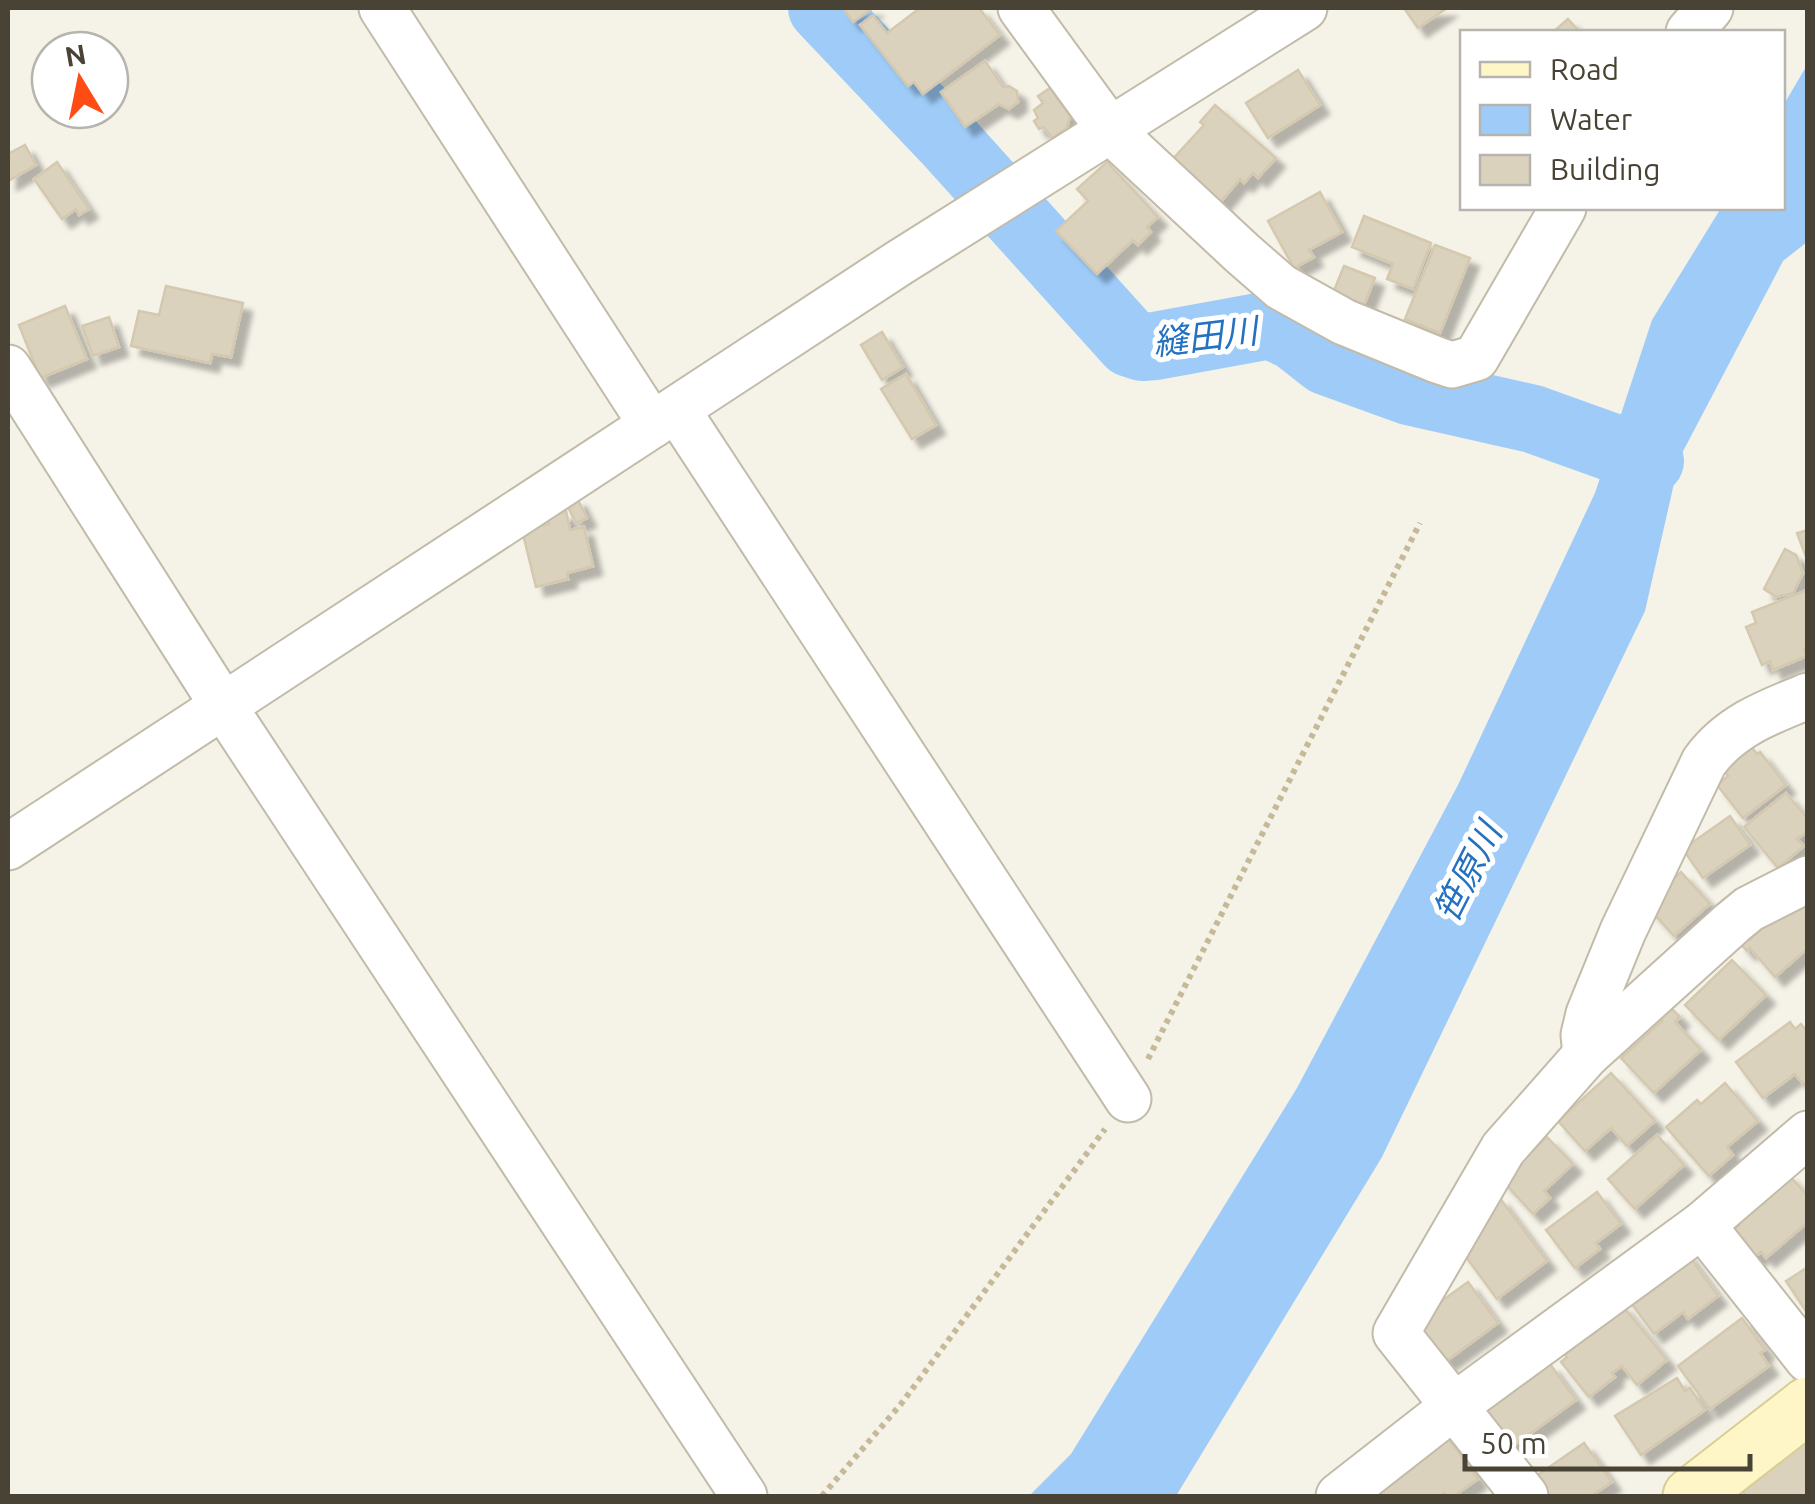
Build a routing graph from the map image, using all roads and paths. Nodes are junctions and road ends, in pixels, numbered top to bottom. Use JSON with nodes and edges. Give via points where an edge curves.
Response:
{"nodes":[{"id":1,"x":382,"y":8,"type":"edge"},
{"id":2,"x":1021,"y":8,"type":"edge"},
{"id":3,"x":1304,"y":8,"type":"edge"},
{"id":4,"x":1710,"y":8,"type":"edge"},
{"id":5,"x":1692,"y":30,"type":"edge"},
{"id":6,"x":1110,"y":130,"type":"junction"},
{"id":7,"x":1562,"y":210,"type":"edge"},
{"id":8,"x":8,"y":368,"type":"edge"},
{"id":9,"x":664,"y":418,"type":"junction"},
{"id":10,"x":1420,"y":523,"type":"dead end"},
{"id":11,"x":1808,"y":696,"type":"edge"},
{"id":12,"x":224,"y":707,"type":"junction"},
{"id":13,"x":8,"y":847,"type":"edge"},
{"id":14,"x":1808,"y":879,"type":"edge"},
{"id":15,"x":1586,"y":1054,"type":"junction"},
{"id":16,"x":1128,"y":1099,"type":"junction"},
{"id":17,"x":1808,"y":1134,"type":"edge"},
{"id":18,"x":1702,"y":1225,"type":"junction"},
{"id":19,"x":1808,"y":1358,"type":"edge"},
{"id":20,"x":1808,"y":1405,"type":"edge"},
{"id":21,"x":1453,"y":1407,"type":"junction"},
{"id":22,"x":744,"y":1496,"type":"edge"},
{"id":23,"x":822,"y":1496,"type":"edge"},
{"id":24,"x":1339,"y":1496,"type":"edge"},
{"id":25,"x":1524,"y":1496,"type":"edge"},
{"id":26,"x":1691,"y":1496,"type":"edge"}],
"edges":[{"from":1,"to":9,"type":"street"},
{"from":2,"to":6,"type":"street"},
{"from":3,"to":6,"type":"street"},
{"from":4,"to":5,"type":"street"},
{"from":6,"to":7,"type":"street","via":[[1282,286],[1344,322],[1452,364],[1476,358]]},
{"from":6,"to":9,"type":"street"},
{"from":8,"to":12,"type":"street"},
{"from":9,"to":12,"type":"street"},
{"from":9,"to":16,"type":"street"},
{"from":10,"to":16,"type":"path"},
{"from":11,"to":15,"type":"street","via":[[1743,724],[1704,762],[1589,1014]]},
{"from":12,"to":13,"type":"street"},
{"from":12,"to":22,"type":"street"},
{"from":14,"to":15,"type":"street","via":[[1732,923]]},
{"from":15,"to":21,"type":"street","via":[[1503,1149],[1396,1333]]},
{"from":16,"to":23,"type":"path","via":[[901,1404]]},
{"from":17,"to":18,"type":"street"},
{"from":18,"to":19,"type":"street"},
{"from":18,"to":21,"type":"street"},
{"from":20,"to":26,"type":"street"},
{"from":21,"to":24,"type":"street"},
{"from":21,"to":25,"type":"street"}]}
